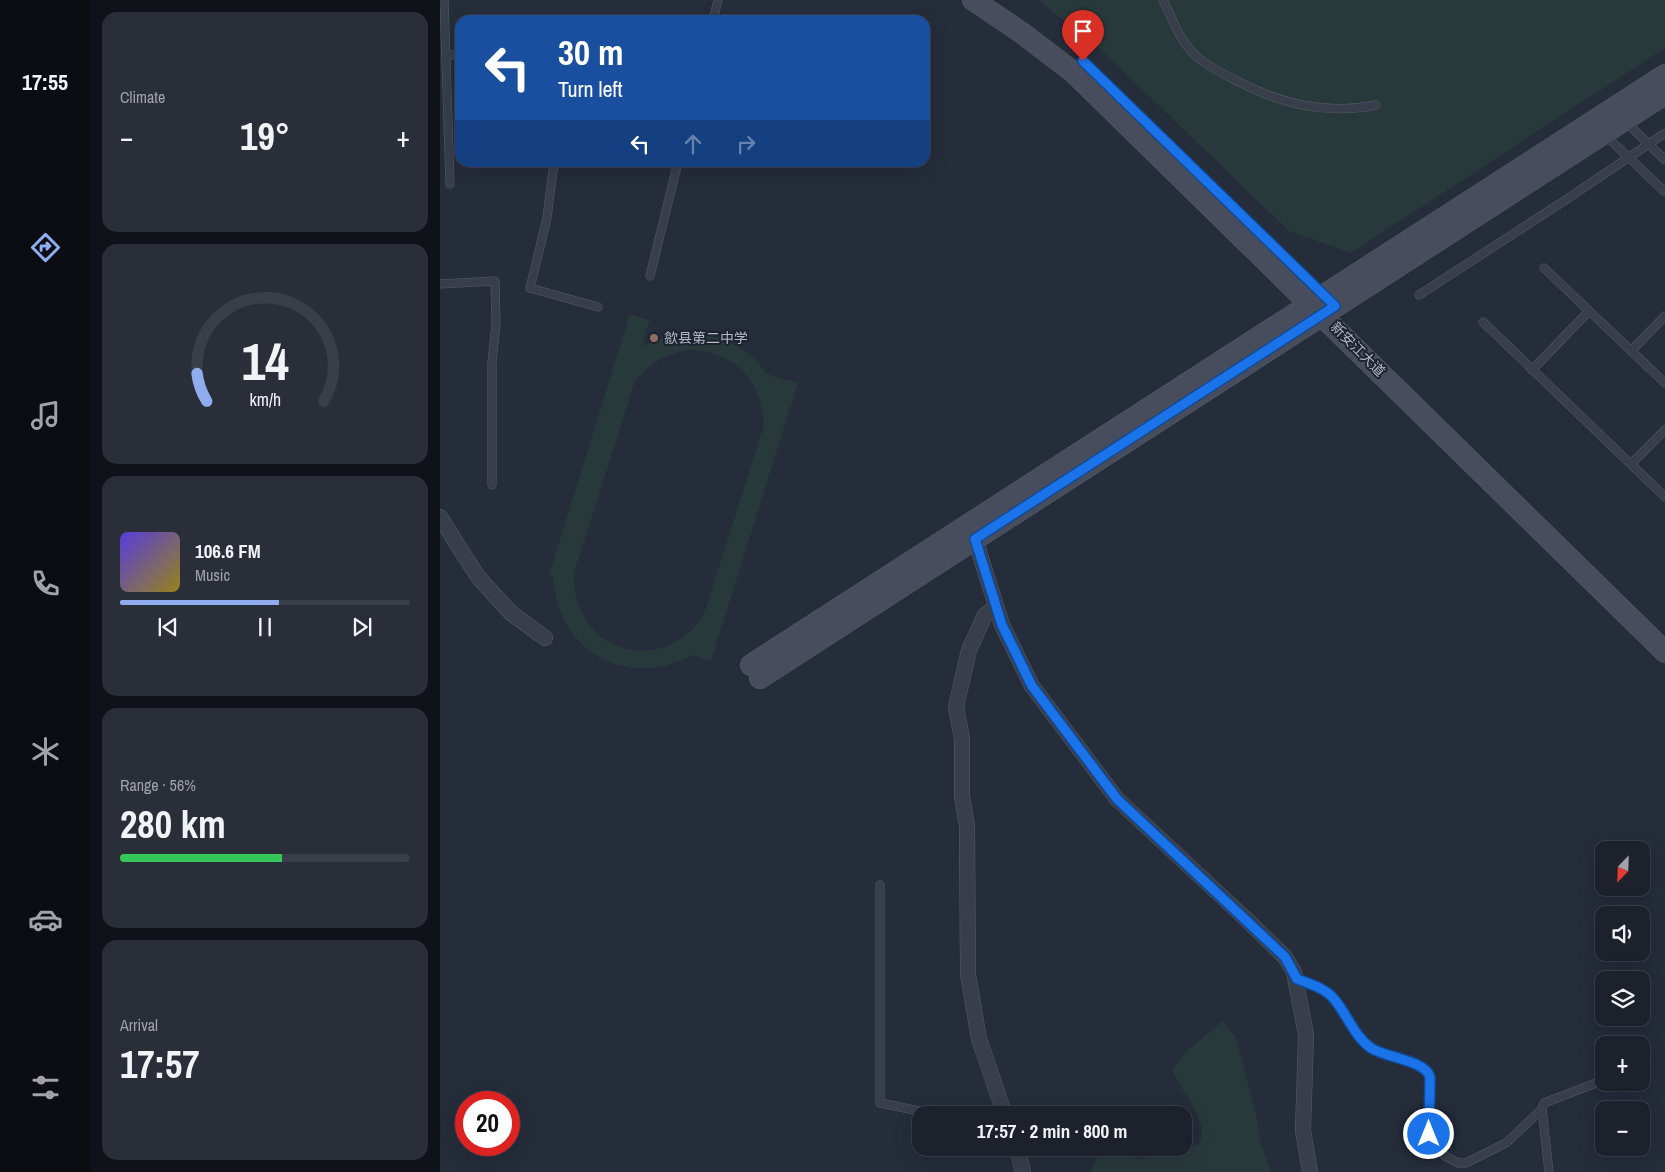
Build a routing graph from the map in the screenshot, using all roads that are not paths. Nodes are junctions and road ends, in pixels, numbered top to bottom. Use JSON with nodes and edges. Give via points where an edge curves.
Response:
{"nodes":[{"id":1,"x":444,"y":0,"type":"edge"},
{"id":2,"x":718,"y":0,"type":"edge"},
{"id":3,"x":972,"y":0,"type":"edge"},
{"id":4,"x":1000,"y":0,"type":"edge"},
{"id":5,"x":1163,"y":0,"type":"edge"},
{"id":6,"x":714,"y":15,"type":"edge"},
{"id":7,"x":446,"y":55,"type":"junction"},
{"id":8,"x":455,"y":55,"type":"edge"},
{"id":9,"x":1665,"y":75,"type":"edge"},
{"id":10,"x":1665,"y":94,"type":"edge"},
{"id":11,"x":1376,"y":105,"type":"dead end"},
{"id":12,"x":1624,"y":120,"type":"junction"},
{"id":13,"x":1603,"y":133,"type":"junction"},
{"id":14,"x":1665,"y":133,"type":"edge"},
{"id":15,"x":1648,"y":144,"type":"junction"},
{"id":16,"x":1628,"y":157,"type":"junction"},
{"id":17,"x":1665,"y":160,"type":"edge"},
{"id":18,"x":553,"y":167,"type":"edge"},
{"id":19,"x":677,"y":167,"type":"edge"},
{"id":20,"x":450,"y":184,"type":"dead end"},
{"id":21,"x":1665,"y":192,"type":"edge"},
{"id":22,"x":1544,"y":268,"type":"dead end"},
{"id":23,"x":650,"y":276,"type":"dead end"},
{"id":24,"x":440,"y":284,"type":"edge"},
{"id":25,"x":1418,"y":295,"type":"dead end"},
{"id":26,"x":1323,"y":304,"type":"junction"},
{"id":27,"x":598,"y":307,"type":"dead end"},
{"id":28,"x":1589,"y":311,"type":"junction"},
{"id":29,"x":1665,"y":316,"type":"edge"},
{"id":30,"x":1483,"y":322,"type":"dead end"},
{"id":31,"x":1631,"y":351,"type":"junction"},
{"id":32,"x":1532,"y":370,"type":"junction"},
{"id":33,"x":1665,"y":383,"type":"edge"},
{"id":34,"x":1665,"y":430,"type":"edge"},
{"id":35,"x":1631,"y":464,"type":"junction"},
{"id":36,"x":492,"y":485,"type":"dead end"},
{"id":37,"x":1665,"y":497,"type":"edge"},
{"id":38,"x":440,"y":517,"type":"edge"},
{"id":39,"x":975,"y":539,"type":"junction"},
{"id":40,"x":996,"y":608,"type":"junction"},
{"id":41,"x":1665,"y":632,"type":"edge"},
{"id":42,"x":545,"y":638,"type":"dead end"},
{"id":43,"x":1665,"y":652,"type":"edge"},
{"id":44,"x":880,"y":885,"type":"dead end"},
{"id":45,"x":1297,"y":979,"type":"junction"},
{"id":46,"x":1595,"y":1083,"type":"edge"},
{"id":47,"x":1002,"y":1106,"type":"edge"},
{"id":48,"x":912,"y":1110,"type":"edge"},
{"id":49,"x":1542,"y":1110,"type":"junction"},
{"id":50,"x":1019,"y":1156,"type":"edge"},
{"id":51,"x":1023,"y":1172,"type":"edge"},
{"id":52,"x":1310,"y":1172,"type":"edge"},
{"id":53,"x":1549,"y":1172,"type":"edge"}],
"edges":[{"from":1,"to":7,"type":"lane"},
{"from":2,"to":6,"type":"lane"},
{"from":3,"to":26,"type":"street","name":"新安江大道","via":[[1073,72]]},
{"from":4,"to":26,"type":"street","name":"新安江大道","via":[[1083,61]]},
{"from":5,"to":11,"type":"lane","via":[[1177,32],[1196,55],[1248,87],[1281,101],[1314,108]]},
{"from":7,"to":8,"type":"lane"},
{"from":7,"to":20,"type":"lane"},
{"from":9,"to":26,"type":"street"},
{"from":10,"to":12,"type":"street"},
{"from":12,"to":13,"type":"street"},
{"from":12,"to":15,"type":"lane"},
{"from":13,"to":16,"type":"lane"},
{"from":13,"to":26,"type":"street"},
{"from":14,"to":15,"type":"lane"},
{"from":15,"to":16,"type":"lane"},
{"from":15,"to":17,"type":"lane"},
{"from":16,"to":21,"type":"lane"},
{"from":16,"to":25,"type":"lane"},
{"from":18,"to":27,"type":"lane","via":[[547,218],[530,288]]},
{"from":19,"to":23,"type":"lane"},
{"from":22,"to":28,"type":"lane"},
{"from":24,"to":36,"type":"lane","via":[[495,282]]},
{"from":26,"to":39,"type":"street"},
{"from":26,"to":39,"type":"street","via":[[756,671]]},
{"from":26,"to":41,"type":"street","name":"新安江大道"},
{"from":26,"to":43,"type":"street","name":"新安江大道"},
{"from":28,"to":31,"type":"lane"},
{"from":28,"to":32,"type":"lane"},
{"from":29,"to":31,"type":"lane"},
{"from":30,"to":32,"type":"lane"},
{"from":31,"to":33,"type":"lane"},
{"from":32,"to":35,"type":"lane"},
{"from":34,"to":35,"type":"lane"},
{"from":35,"to":37,"type":"lane"},
{"from":38,"to":42,"type":"street","via":[[478,577],[511,613]]},
{"from":39,"to":40,"type":"street"},
{"from":40,"to":45,"type":"street","via":[[1032,686],[1109,789],[1285,957]]},
{"from":40,"to":47,"type":"street","via":[[985,615],[968,650],[956,706],[962,739],[962,796],[967,826],[968,974],[979,1039]]},
{"from":44,"to":48,"type":"lane","via":[[880,1103]]},
{"from":45,"to":49,"type":"lane","via":[[1318,987],[1334,999],[1358,1035],[1372,1049],[1427,1070],[1430,1077],[1429,1134],[1433,1145],[1451,1160],[1466,1163],[1506,1143]]},
{"from":45,"to":52,"type":"street","via":[[1306,1056],[1302,1132]]},
{"from":46,"to":49,"type":"lane","via":[[1544,1103]]},
{"from":49,"to":53,"type":"lane"},
{"from":50,"to":51,"type":"street"}]}
